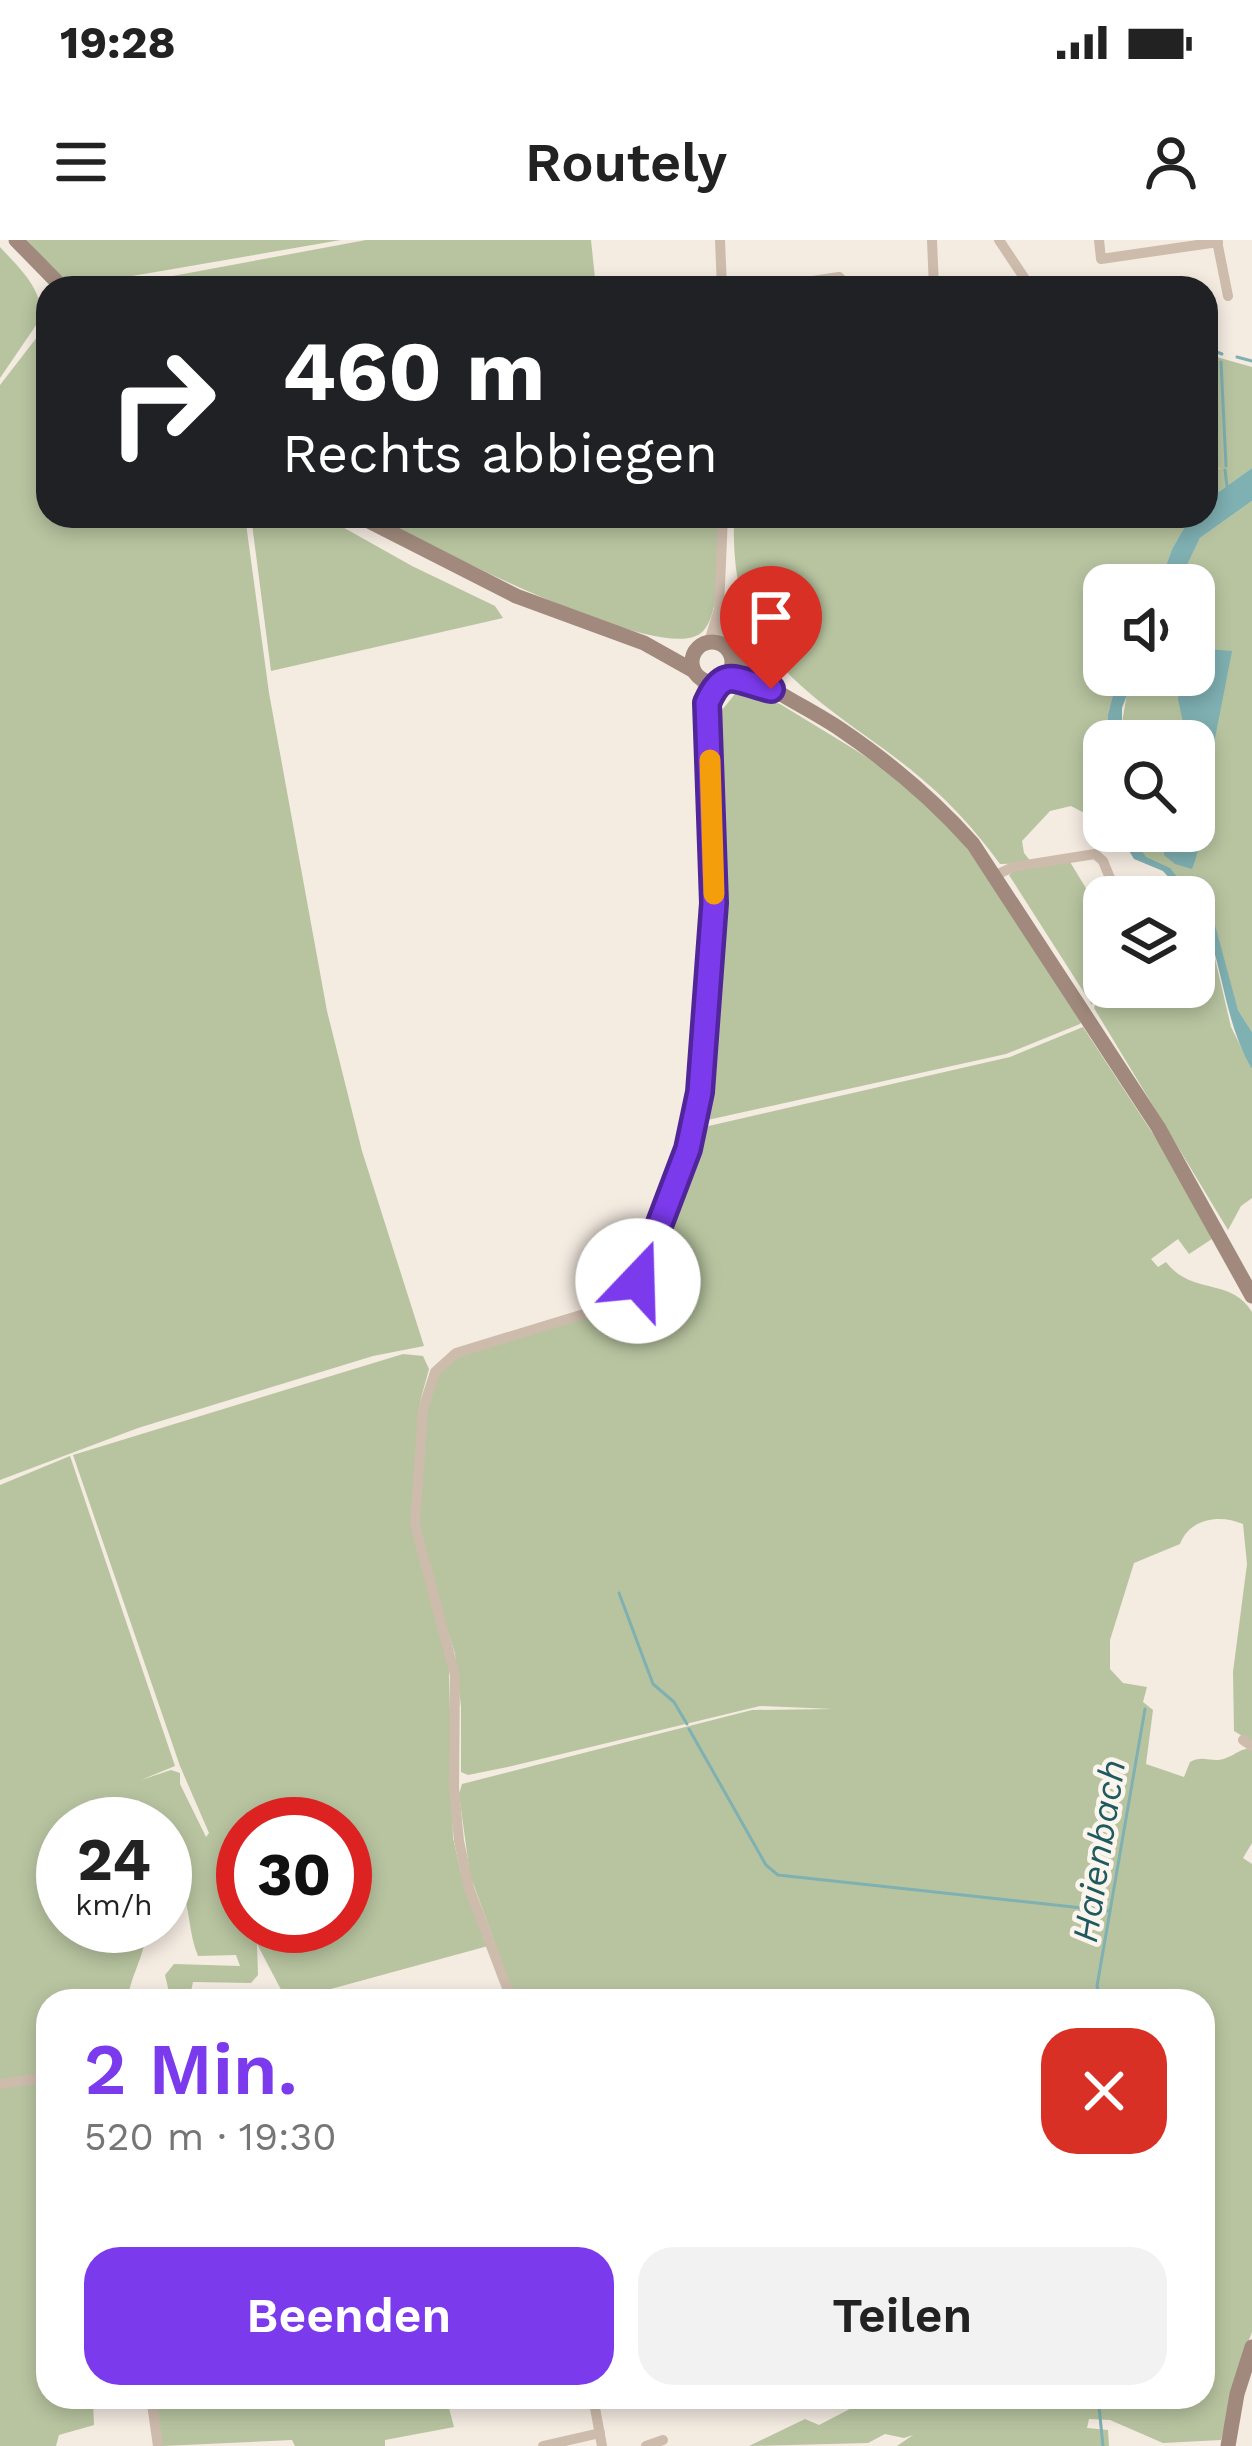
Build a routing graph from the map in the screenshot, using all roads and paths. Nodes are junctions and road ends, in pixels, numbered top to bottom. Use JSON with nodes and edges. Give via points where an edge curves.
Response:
{"nodes":[{"id":1,"x":16,"y":240,"type":"edge"},
{"id":2,"x":720,"y":240,"type":"edge"},
{"id":3,"x":932,"y":240,"type":"edge"},
{"id":4,"x":999,"y":240,"type":"edge"},
{"id":5,"x":1099,"y":240,"type":"edge"},
{"id":6,"x":1217,"y":241,"type":"edge"},
{"id":7,"x":51,"y":276,"type":"edge"},
{"id":8,"x":722,"y":276,"type":"edge"},
{"id":9,"x":934,"y":276,"type":"edge"},
{"id":10,"x":1023,"y":276,"type":"edge"},
{"id":11,"x":1228,"y":296,"type":"dead end"},
{"id":12,"x":383,"y":528,"type":"edge"},
{"id":13,"x":722,"y":528,"type":"edge"},
{"id":14,"x":644,"y":644,"type":"junction"},
{"id":15,"x":715,"y":649,"type":"junction"},
{"id":16,"x":709,"y":678,"type":"junction"},
{"id":17,"x":771,"y":689,"type":"junction"},
{"id":18,"x":996,"y":875,"type":"junction"},
{"id":19,"x":1109,"y":876,"type":"edge"},
{"id":20,"x":1252,"y":1296,"type":"edge"},
{"id":21,"x":507,"y":1989,"type":"edge"},
{"id":22,"x":36,"y":2079,"type":"edge"},
{"id":23,"x":0,"y":2084,"type":"edge"},
{"id":24,"x":1252,"y":2347,"type":"edge"},
{"id":25,"x":153,"y":2409,"type":"edge"},
{"id":26,"x":595,"y":2409,"type":"edge"},
{"id":27,"x":601,"y":2439,"type":"edge"},
{"id":28,"x":663,"y":2440,"type":"dead end"},
{"id":29,"x":158,"y":2446,"type":"edge"},
{"id":30,"x":543,"y":2446,"type":"edge"},
{"id":31,"x":646,"y":2446,"type":"edge"},
{"id":32,"x":1228,"y":2446,"type":"edge"}],
"edges":[{"from":1,"to":7,"type":"main road"},
{"from":2,"to":8,"type":"street"},
{"from":3,"to":9,"type":"street"},
{"from":4,"to":10,"type":"street"},
{"from":5,"to":6,"type":"street","via":[[1101,259]]},
{"from":6,"to":11,"type":"street"},
{"from":12,"to":14,"type":"main road","via":[[516,596]]},
{"from":13,"to":15,"type":"street"},
{"from":14,"to":15,"type":"main road"},
{"from":14,"to":16,"type":"main road"},
{"from":15,"to":16,"type":"main road","via":[[731,669]]},
{"from":15,"to":16,"type":"main road","via":[[692,659]]},
{"from":15,"to":17,"type":"main road"},
{"from":16,"to":17,"type":"main road"},
{"from":16,"to":21,"type":"street","via":[[713,921],[703,1074],[688,1149],[642,1273],[627,1294],[598,1311],[467,1347],[435,1372],[424,1399],[414,1497],[418,1545],[455,1675],[460,1852]]},
{"from":17,"to":18,"type":"main road","via":[[912,783]]},
{"from":18,"to":19,"type":"street","via":[[1095,854]]},
{"from":18,"to":20,"type":"main road","via":[[1158,1127]]},
{"from":22,"to":23,"type":"street"},
{"from":24,"to":32,"type":"main road"},
{"from":25,"to":29,"type":"street"},
{"from":26,"to":27,"type":"street"},
{"from":27,"to":30,"type":"street"},
{"from":28,"to":31,"type":"street"}]}
